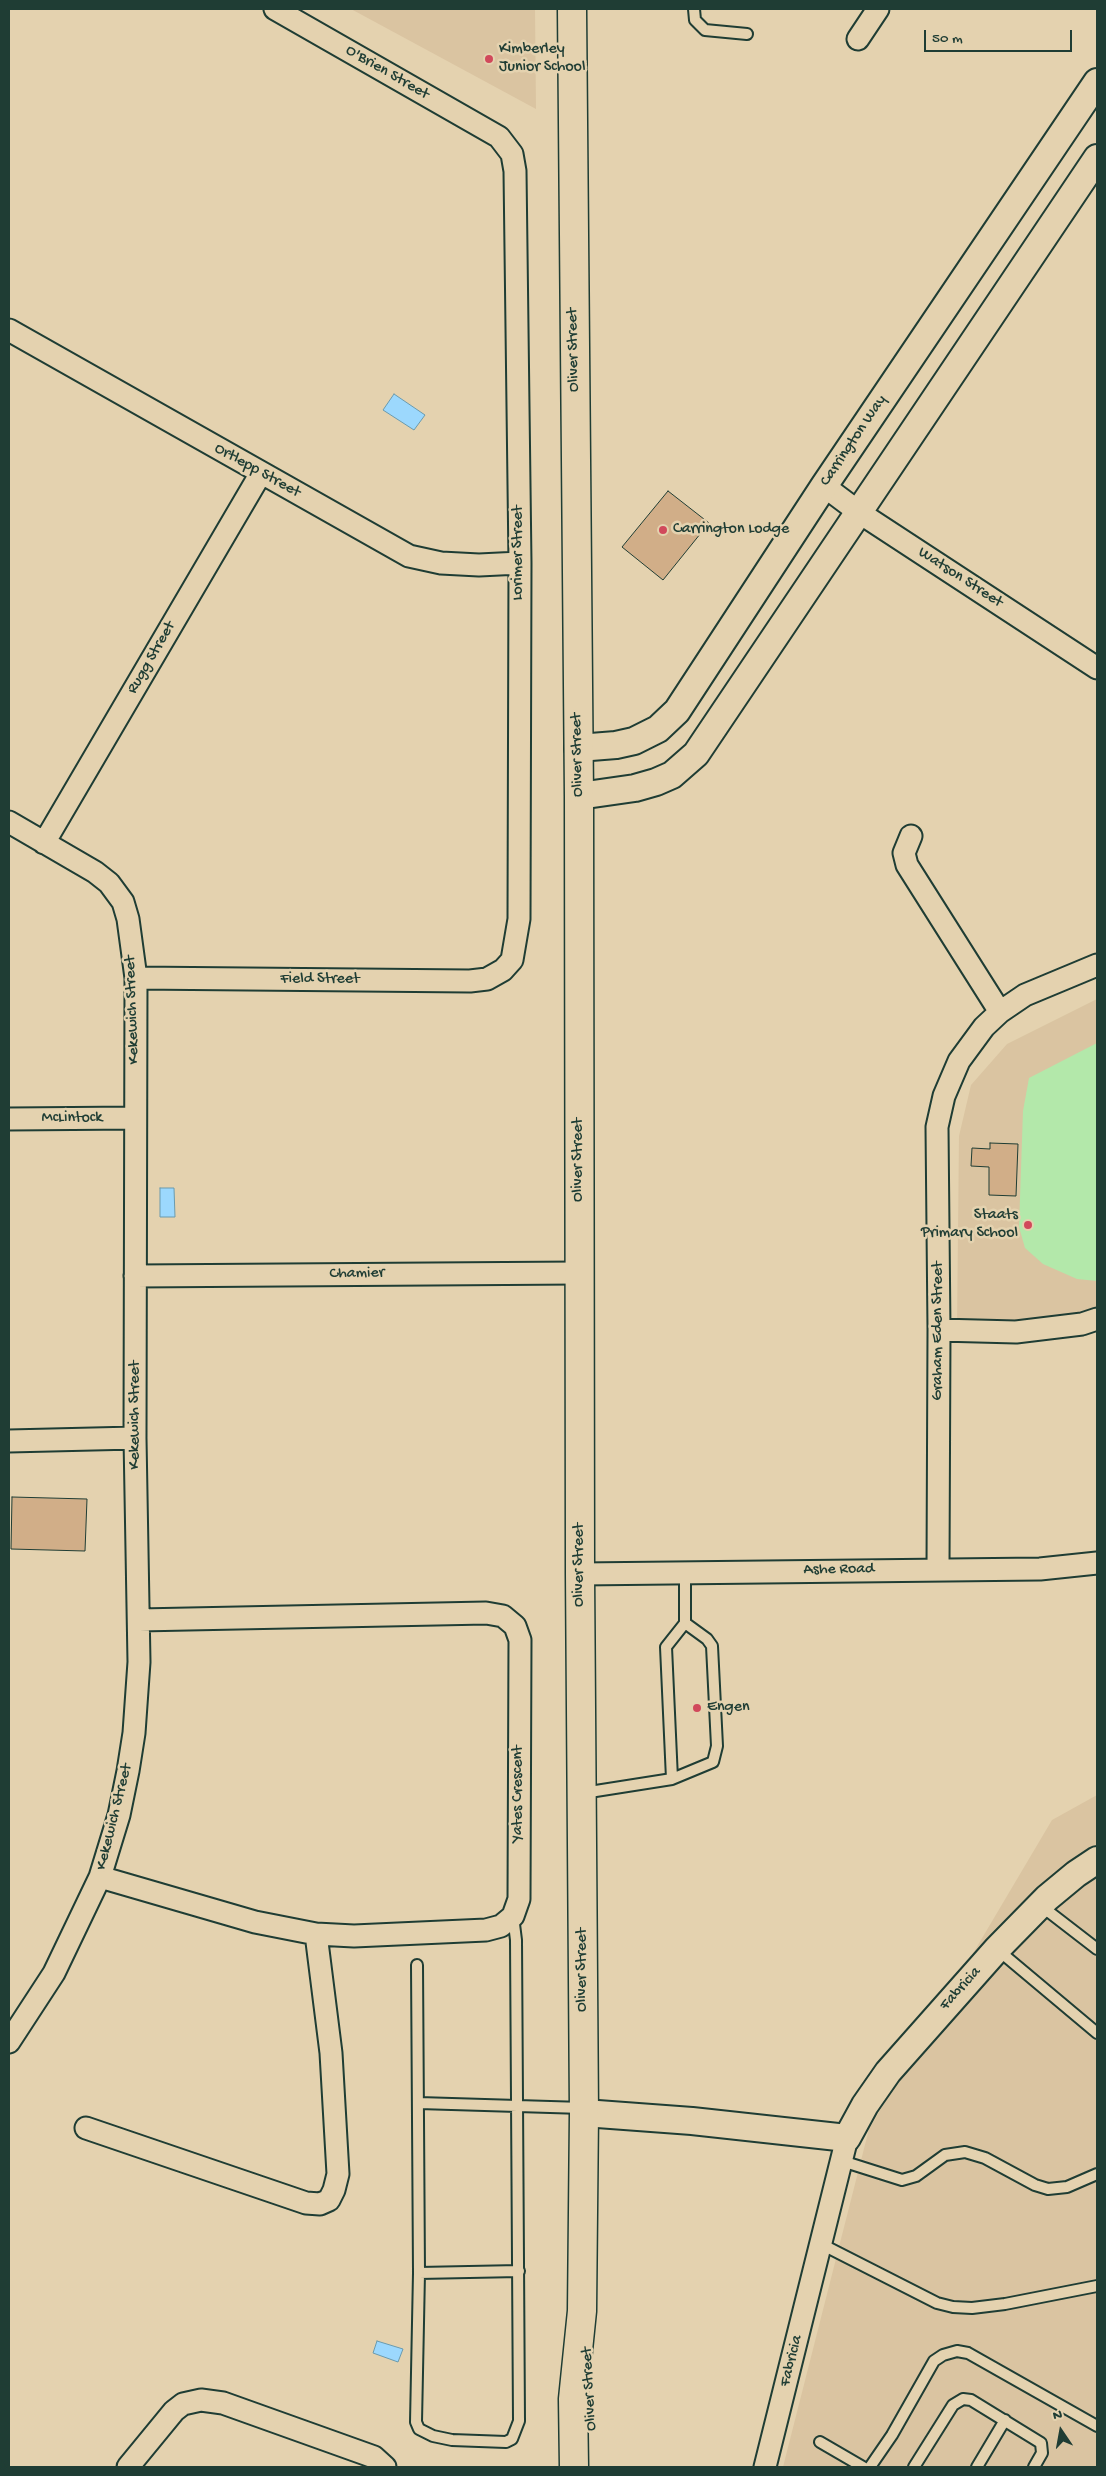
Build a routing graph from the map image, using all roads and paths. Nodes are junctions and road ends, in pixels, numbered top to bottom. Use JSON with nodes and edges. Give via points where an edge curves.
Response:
{"nodes":[{"id":1,"x":276,"y":9,"type":"edge"},
{"id":2,"x":572,"y":9,"type":"edge"},
{"id":3,"x":694,"y":9,"type":"edge"},
{"id":4,"x":878,"y":9,"type":"edge"},
{"id":5,"x":747,"y":34,"type":"dead end"},
{"id":6,"x":858,"y":39,"type":"dead end"},
{"id":7,"x":1097,"y":82,"type":"edge"},
{"id":8,"x":499,"y":137,"type":"joint"},
{"id":9,"x":1097,"y":158,"type":"edge"},
{"id":10,"x":9,"y":330,"type":"edge"},
{"id":11,"x":261,"y":473,"type":"junction"},
{"id":12,"x":824,"y":486,"type":"junction"},
{"id":13,"x":860,"y":512,"type":"junction"},
{"id":14,"x":520,"y":563,"type":"junction"},
{"id":15,"x":1097,"y":668,"type":"edge"},
{"id":16,"x":578,"y":748,"type":"junction"},
{"id":17,"x":579,"y":796,"type":"junction"},
{"id":18,"x":9,"y":822,"type":"edge"},
{"id":19,"x":911,"y":836,"type":"dead end"},
{"id":20,"x":44,"y":842,"type":"junction"},
{"id":21,"x":1097,"y":965,"type":"edge"},
{"id":22,"x":503,"y":970,"type":"joint"},
{"id":23,"x":136,"y":978,"type":"junction"},
{"id":24,"x":1000,"y":1012,"type":"junction"},
{"id":25,"x":135,"y":1118,"type":"junction"},
{"id":26,"x":9,"y":1119,"type":"edge"},
{"id":27,"x":579,"y":1272,"type":"junction"},
{"id":28,"x":135,"y":1276,"type":"junction"},
{"id":29,"x":1097,"y":1320,"type":"edge"},
{"id":30,"x":939,"y":1330,"type":"junction"},
{"id":31,"x":136,"y":1438,"type":"junction"},
{"id":32,"x":9,"y":1440,"type":"edge"},
{"id":33,"x":1097,"y":1563,"type":"edge"},
{"id":34,"x":938,"y":1568,"type":"junction"},
{"id":35,"x":686,"y":1573,"type":"junction"},
{"id":36,"x":580,"y":1574,"type":"junction"},
{"id":37,"x":139,"y":1620,"type":"junction"},
{"id":38,"x":685,"y":1623,"type":"junction"},
{"id":39,"x":672,"y":1779,"type":"junction"},
{"id":40,"x":581,"y":1793,"type":"junction"},
{"id":41,"x":1097,"y":1860,"type":"edge"},
{"id":42,"x":100,"y":1877,"type":"junction"},
{"id":43,"x":1040,"y":1904,"type":"junction"},
{"id":44,"x":513,"y":1916,"type":"junction"},
{"id":45,"x":316,"y":1934,"type":"junction"},
{"id":46,"x":997,"y":1948,"type":"junction"},
{"id":47,"x":1097,"y":1949,"type":"edge"},
{"id":48,"x":417,"y":1965,"type":"dead end"},
{"id":49,"x":1097,"y":2033,"type":"edge"},
{"id":50,"x":9,"y":2042,"type":"edge"},
{"id":51,"x":419,"y":2103,"type":"junction"},
{"id":52,"x":518,"y":2105,"type":"junction"},
{"id":53,"x":584,"y":2110,"type":"junction"},
{"id":54,"x":86,"y":2128,"type":"dead end"},
{"id":55,"x":844,"y":2149,"type":"junction"},
{"id":56,"x":1097,"y":2174,"type":"edge"},
{"id":57,"x":821,"y":2244,"type":"junction"},
{"id":58,"x":520,"y":2271,"type":"junction"},
{"id":59,"x":419,"y":2273,"type":"junction"},
{"id":60,"x":1097,"y":2286,"type":"edge"},
{"id":61,"x":582,"y":2311,"type":"junction"},
{"id":62,"x":1004,"y":2420,"type":"junction"},
{"id":63,"x":1097,"y":2426,"type":"edge"},
{"id":64,"x":820,"y":2442,"type":"dead end"},
{"id":65,"x":128,"y":2467,"type":"edge"},
{"id":66,"x":385,"y":2467,"type":"edge"},
{"id":67,"x":574,"y":2467,"type":"edge"},
{"id":68,"x":593,"y":2467,"type":"edge"},
{"id":69,"x":765,"y":2467,"type":"edge"},
{"id":70,"x":863,"y":2467,"type":"edge"},
{"id":71,"x":870,"y":2467,"type":"edge"},
{"id":72,"x":914,"y":2467,"type":"edge"},
{"id":73,"x":977,"y":2467,"type":"edge"},
{"id":74,"x":1034,"y":2467,"type":"edge"}],
"edges":[{"from":1,"to":8,"type":"street","name":"O'Brien Street"},
{"from":2,"to":16,"type":"highway","name":"Oliver Street"},
{"from":3,"to":5,"type":"lane","via":[[695,20],[705,30]]},
{"from":4,"to":6,"type":"street"},
{"from":7,"to":12,"type":"street","name":"Carrington Way"},
{"from":8,"to":14,"type":"street","name":"Lorimer Street","via":[[512,154],[515,171]]},
{"from":9,"to":13,"type":"street"},
{"from":10,"to":11,"type":"street","name":"Ortlepp Street"},
{"from":11,"to":14,"type":"street","name":"Ortlepp Street","via":[[409,556],[441,564]]},
{"from":11,"to":20,"type":"street","name":"Rugg Street"},
{"from":12,"to":13,"type":"street","name":"Watson Street"},
{"from":12,"to":16,"type":"street","name":"Carrington Way","via":[[677,711],[658,729],[634,741]]},
{"from":13,"to":15,"type":"street","name":"Watson Street"},
{"from":13,"to":17,"type":"street","via":[[696,754],[672,775],[656,782]]},
{"from":14,"to":22,"type":"street","name":"Lorimer Street","via":[[519,919],[512,960]]},
{"from":16,"to":17,"type":"highway","name":"Oliver Street"},
{"from":17,"to":27,"type":"highway","name":"Oliver Street"},
{"from":18,"to":20,"type":"street","name":"Kekewich Street"},
{"from":19,"to":24,"type":"street","via":[[904,853],[907,865]]},
{"from":20,"to":23,"type":"street","name":"Kekewich Street","via":[[110,883],[123,902]]},
{"from":21,"to":24,"type":"street","name":"Graham Eden Street","via":[[1025,995]]},
{"from":22,"to":23,"type":"street","name":"Field Street","via":[[487,979],[470,981]]},
{"from":23,"to":25,"type":"street","name":"Kekewich Street"},
{"from":24,"to":30,"type":"street","name":"Graham Eden Street","via":[[984,1027],[959,1061],[944,1096],[937,1127]]},
{"from":25,"to":26,"type":"street","name":"McLintock"},
{"from":25,"to":28,"type":"street","name":"Kekewich Street"},
{"from":27,"to":28,"type":"street","name":"Chamier"},
{"from":27,"to":36,"type":"highway","name":"Oliver Street"},
{"from":28,"to":31,"type":"street","name":"Kekewich Street"},
{"from":29,"to":30,"type":"street","via":[[1016,1332]]},
{"from":30,"to":34,"type":"street","name":"Graham Eden Street"},
{"from":31,"to":32,"type":"street"},
{"from":31,"to":37,"type":"street","name":"Kekewich Street"},
{"from":33,"to":34,"type":"street","name":"Ashe Road","via":[[1040,1569]]},
{"from":34,"to":35,"type":"street","name":"Ashe Road"},
{"from":35,"to":36,"type":"street","name":"Ashe Road"},
{"from":35,"to":38,"type":"lane"},
{"from":36,"to":40,"type":"highway","name":"Oliver Street"},
{"from":37,"to":42,"type":"street","name":"Kekewich Street","via":[[137,1701],[128,1772]]},
{"from":37,"to":44,"type":"street","name":"Yates Crescent","via":[[486,1613],[503,1616],[515,1626],[520,1640],[518,1899]]},
{"from":38,"to":39,"type":"lane","via":[[666,1647]]},
{"from":38,"to":39,"type":"lane","via":[[712,1646],[716,1754],[713,1762]]},
{"from":39,"to":40,"type":"lane"},
{"from":40,"to":53,"type":"highway","name":"Oliver Street"},
{"from":41,"to":43,"type":"street","name":"Fabricia"},
{"from":42,"to":45,"type":"street","via":[[255,1922]]},
{"from":42,"to":50,"type":"street","name":"Kekewich Street","via":[[54,1972]]},
{"from":43,"to":46,"type":"street","name":"Fabricia"},
{"from":43,"to":47,"type":"lane"},
{"from":44,"to":45,"type":"street","via":[[502,1926],[486,1930],[354,1936]]},
{"from":44,"to":52,"type":"lane"},
{"from":45,"to":54,"type":"street","via":[[330,2053],[338,2174],[329,2200],[320,2204],[306,2203]]},
{"from":46,"to":49,"type":"lane"},
{"from":46,"to":55,"type":"street","name":"Fabricia","via":[[888,2072],[865,2105]]},
{"from":48,"to":51,"type":"lane"},
{"from":51,"to":52,"type":"lane"},
{"from":51,"to":59,"type":"lane"},
{"from":52,"to":53,"type":"lane"},
{"from":52,"to":58,"type":"lane"},
{"from":53,"to":55,"type":"street","via":[[692,2121]]},
{"from":53,"to":61,"type":"highway","name":"Oliver Street"},
{"from":55,"to":56,"type":"lane","via":[[902,2180],[916,2176],[945,2155],[965,2152],[985,2158],[1048,2189],[1067,2188]]},
{"from":55,"to":57,"type":"street","name":"Fabricia"},
{"from":57,"to":60,"type":"lane","via":[[937,2303],[953,2307],[1005,2304]]},
{"from":57,"to":69,"type":"street","name":"Fabricia"},
{"from":58,"to":59,"type":"lane"},
{"from":58,"to":59,"type":"lane","via":[[519,2421],[512,2439],[493,2443],[433,2436],[420,2429],[416,2422]]},
{"from":61,"to":67,"type":"highway","name":"Oliver Street","via":[[574,2399]]},
{"from":61,"to":68,"type":"highway","name":"Oliver Street","via":[[589,2348]]},
{"from":62,"to":72,"type":"lane","via":[[971,2400],[958,2400]]},
{"from":62,"to":73,"type":"lane"},
{"from":62,"to":74,"type":"lane","via":[[1041,2443],[1042,2453]]},
{"from":63,"to":71,"type":"lane","via":[[968,2353],[957,2351],[934,2361]]},
{"from":64,"to":70,"type":"lane"},
{"from":65,"to":66,"type":"street","via":[[174,2411],[194,2400],[210,2400],[260,2416],[374,2457]]}]}
